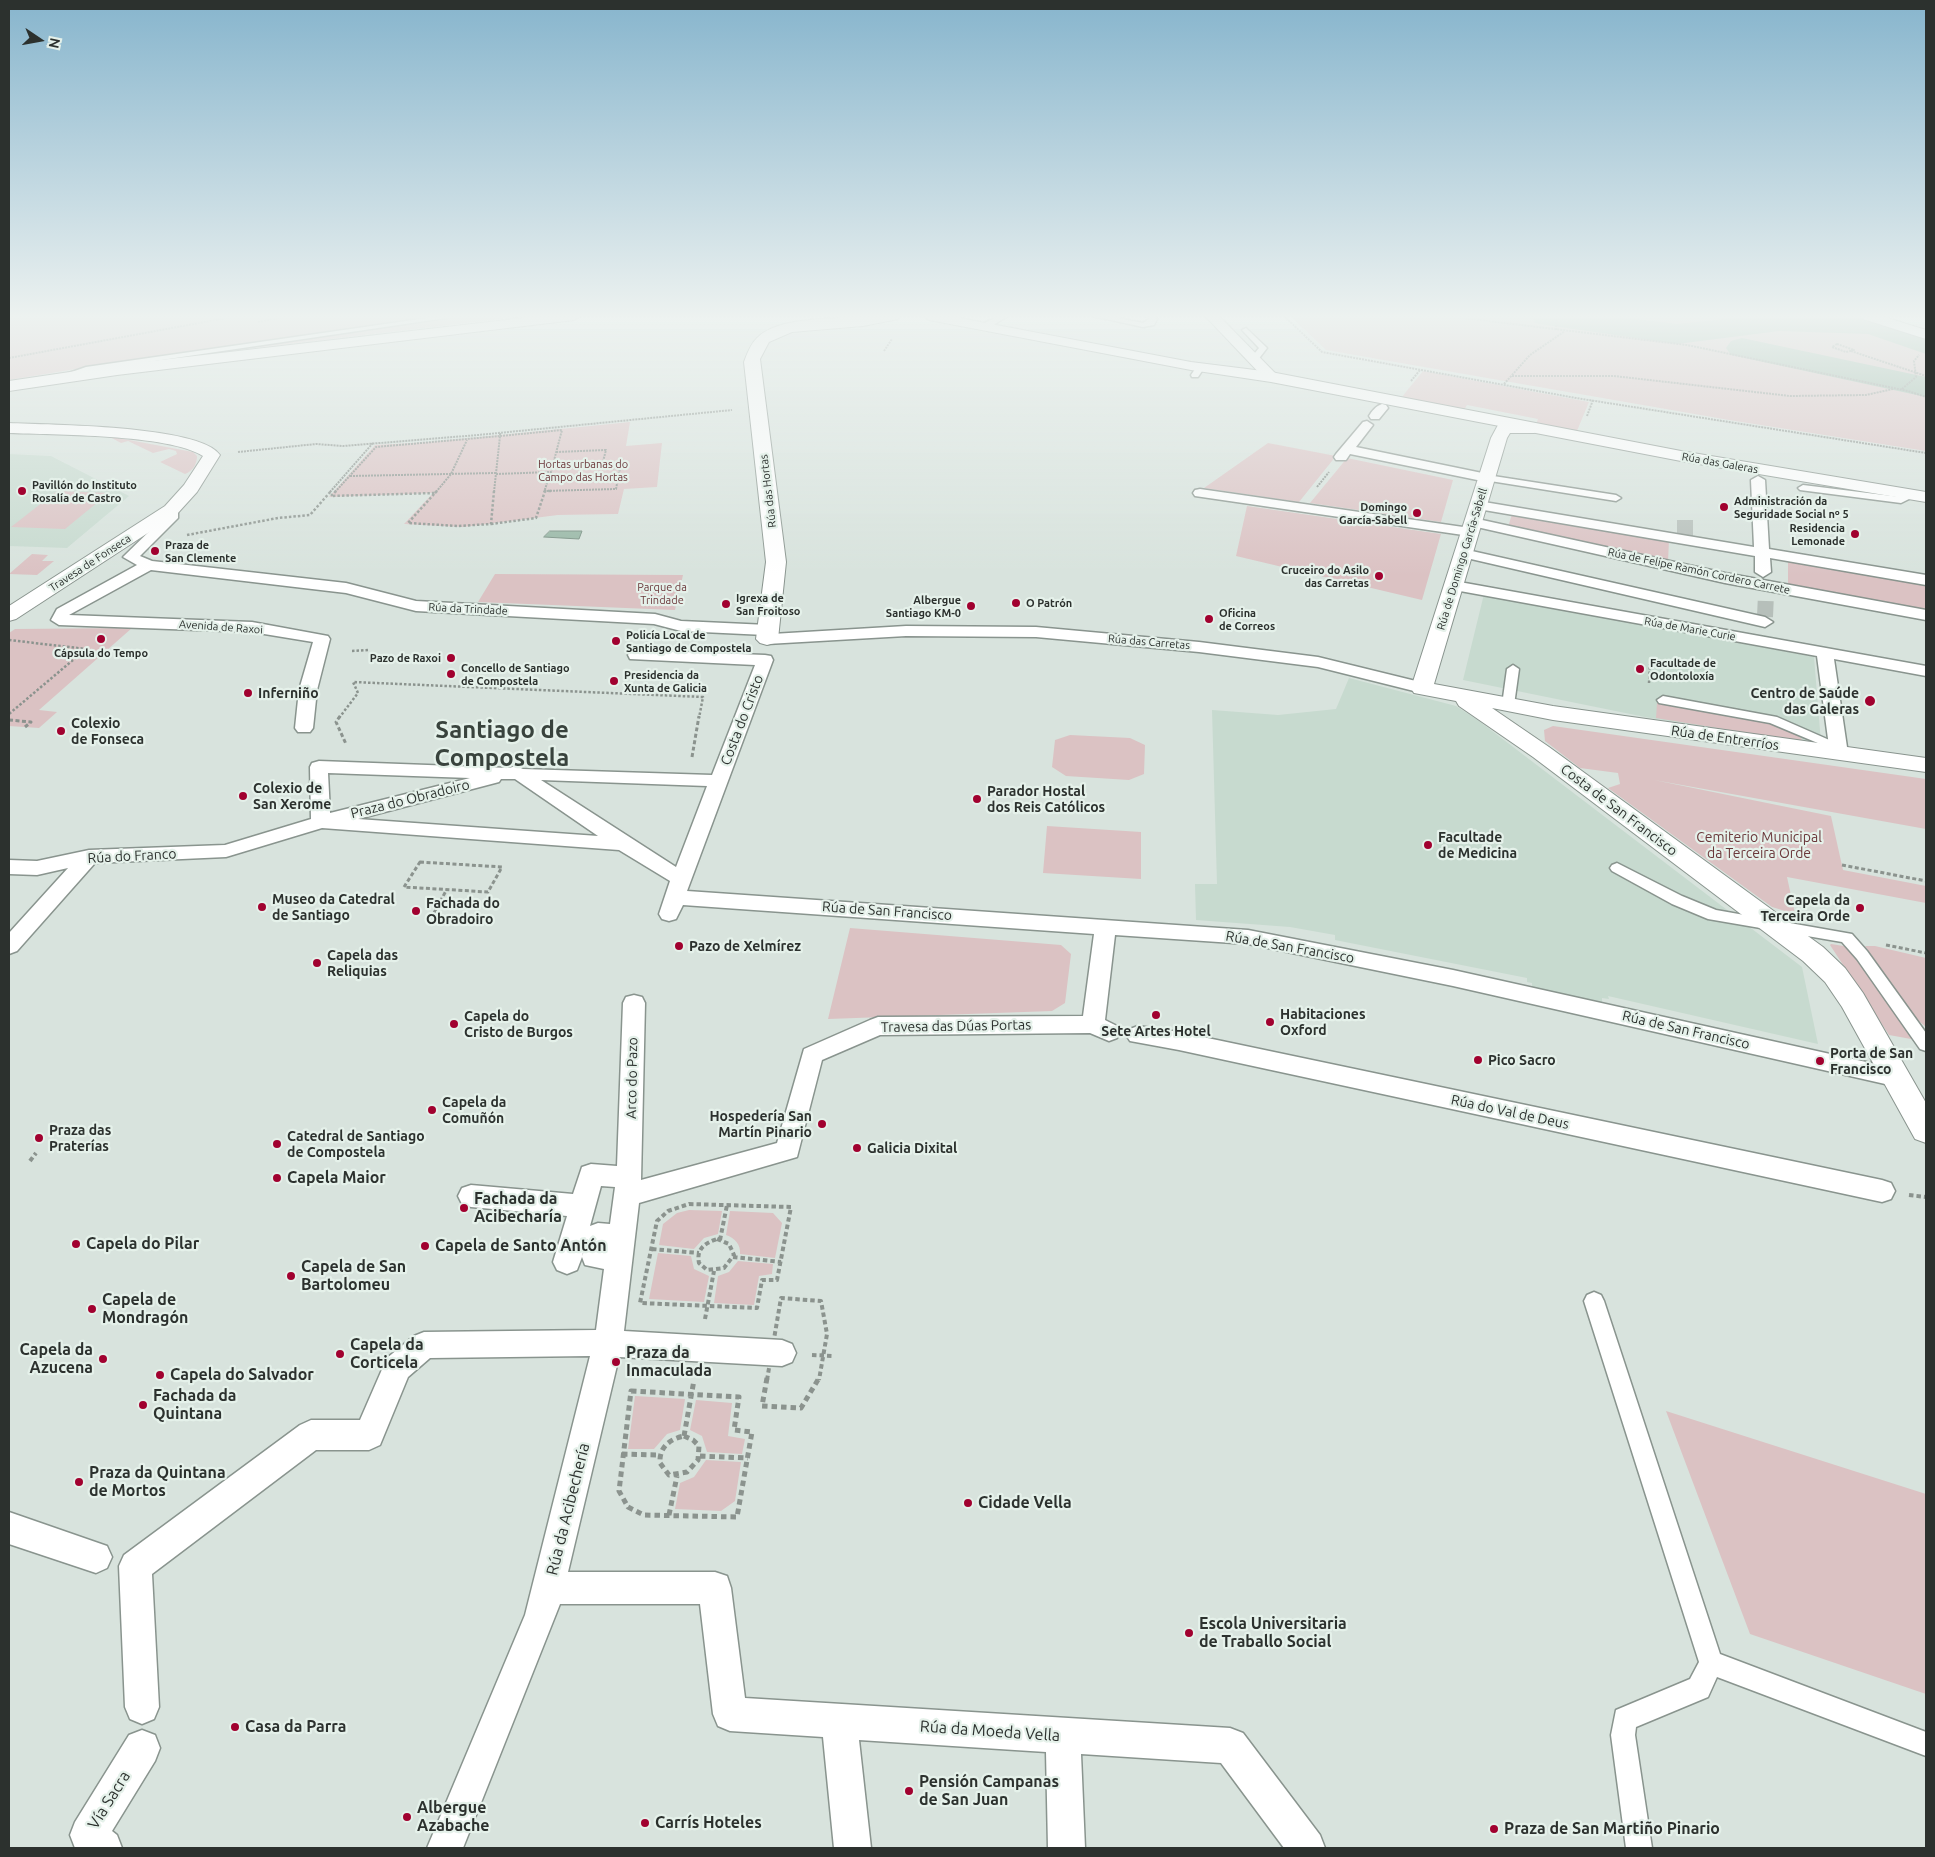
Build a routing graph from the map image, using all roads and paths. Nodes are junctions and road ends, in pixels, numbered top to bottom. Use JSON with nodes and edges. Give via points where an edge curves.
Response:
{"nodes":[{"id":1,"x":757,"y":403,"type":"edge"},
{"id":2,"x":1323,"y":403,"type":"edge"},
{"id":3,"x":1406,"y":403,"type":"edge"},
{"id":4,"x":1611,"y":403,"type":"edge"},
{"id":5,"x":758,"y":408,"type":"junction"},
{"id":6,"x":1680,"y":414,"type":"junction"},
{"id":7,"x":1375,"y":416,"type":"junction"},
{"id":8,"x":1678,"y":418,"type":"dead end"},
{"id":9,"x":9,"y":428,"type":"edge"},
{"id":10,"x":1534,"y":428,"type":"junction"},
{"id":11,"x":1789,"y":431,"type":"junction"},
{"id":12,"x":1502,"y":432,"type":"junction"},
{"id":13,"x":500,"y":435,"type":"junction"},
{"id":14,"x":1789,"y":436,"type":"dead end"},
{"id":15,"x":467,"y":439,"type":"junction"},
{"id":16,"x":373,"y":443,"type":"junction"},
{"id":17,"x":1903,"y":449,"type":"junction"},
{"id":18,"x":557,"y":452,"type":"junction"},
{"id":19,"x":1345,"y":453,"type":"junction"},
{"id":20,"x":1926,"y":453,"type":"edge"},
{"id":21,"x":1904,"y":454,"type":"dead end"},
{"id":22,"x":212,"y":455,"type":"junction"},
{"id":23,"x":551,"y":472,"type":"junction"},
{"id":24,"x":496,"y":473,"type":"junction"},
{"id":25,"x":451,"y":474,"type":"junction"},
{"id":26,"x":350,"y":476,"type":"junction"},
{"id":27,"x":1486,"y":478,"type":"junction"},
{"id":28,"x":1758,"y":480,"type":"junction"},
{"id":29,"x":1803,"y":488,"type":"junction"},
{"id":30,"x":544,"y":491,"type":"junction"},
{"id":31,"x":435,"y":492,"type":"junction"},
{"id":32,"x":1200,"y":493,"type":"dead end"},
{"id":33,"x":1908,"y":494,"type":"junction"},
{"id":34,"x":1926,"y":497,"type":"edge"},
{"id":35,"x":1616,"y":498,"type":"dead end"},
{"id":36,"x":1301,"y":507,"type":"junction"},
{"id":37,"x":1926,"y":507,"type":"edge"},
{"id":38,"x":171,"y":510,"type":"junction"},
{"id":39,"x":1474,"y":520,"type":"junction"},
{"id":40,"x":491,"y":524,"type":"junction"},
{"id":41,"x":147,"y":541,"type":"junction"},
{"id":42,"x":1463,"y":553,"type":"junction"},
{"id":43,"x":1761,"y":553,"type":"junction"},
{"id":44,"x":149,"y":565,"type":"junction"},
{"id":45,"x":1926,"y":580,"type":"edge"},
{"id":46,"x":1765,"y":584,"type":"junction"},
{"id":47,"x":1454,"y":586,"type":"junction"},
{"id":48,"x":9,"y":615,"type":"edge"},
{"id":49,"x":1926,"y":615,"type":"edge"},
{"id":50,"x":767,"y":634,"type":"junction"},
{"id":51,"x":9,"y":640,"type":"edge"},
{"id":52,"x":1767,"y":643,"type":"junction"},
{"id":53,"x":370,"y":650,"type":"dead end"},
{"id":54,"x":352,"y":651,"type":"dead end"},
{"id":55,"x":1825,"y":652,"type":"junction"},
{"id":56,"x":636,"y":655,"type":"dead end"},
{"id":57,"x":1514,"y":669,"type":"dead end"},
{"id":58,"x":1926,"y":671,"type":"edge"},
{"id":59,"x":1422,"y":688,"type":"junction"},
{"id":60,"x":1459,"y":695,"type":"junction"},
{"id":61,"x":1663,"y":700,"type":"dead end"},
{"id":62,"x":9,"y":714,"type":"edge"},
{"id":63,"x":1515,"y":718,"type":"junction"},
{"id":64,"x":9,"y":720,"type":"edge"},
{"id":65,"x":25,"y":727,"type":"dead end"},
{"id":66,"x":304,"y":728,"type":"dead end"},
{"id":67,"x":1838,"y":750,"type":"junction"},
{"id":68,"x":1926,"y":765,"type":"edge"},
{"id":69,"x":356,"y":768,"type":"junction"},
{"id":70,"x":516,"y":772,"type":"junction"},
{"id":71,"x":688,"y":779,"type":"junction"},
{"id":72,"x":719,"y":781,"type":"junction"},
{"id":73,"x":321,"y":822,"type":"junction"},
{"id":74,"x":624,"y":844,"type":"junction"},
{"id":75,"x":226,"y":851,"type":"joint"},
{"id":76,"x":89,"y":857,"type":"junction"},
{"id":77,"x":464,"y":857,"type":"dead end"},
{"id":78,"x":460,"y":864,"type":"junction"},
{"id":79,"x":1842,"y":865,"type":"dead end"},
{"id":80,"x":9,"y":867,"type":"edge"},
{"id":81,"x":1617,"y":868,"type":"dead end"},
{"id":82,"x":1926,"y":881,"type":"edge"},
{"id":83,"x":447,"y":889,"type":"junction"},
{"id":84,"x":675,"y":897,"type":"junction"},
{"id":85,"x":434,"y":913,"type":"dead end"},
{"id":86,"x":1771,"y":924,"type":"junction"},
{"id":87,"x":1106,"y":926,"type":"junction"},
{"id":88,"x":9,"y":946,"type":"edge"},
{"id":89,"x":634,"y":1003,"type":"dead end"},
{"id":90,"x":1138,"y":1035,"type":"dead end"},
{"id":91,"x":1926,"y":1045,"type":"edge"},
{"id":92,"x":1894,"y":1077,"type":"junction"},
{"id":93,"x":1926,"y":1130,"type":"edge"},
{"id":94,"x":36,"y":1153,"type":"dead end"},
{"id":95,"x":30,"y":1161,"type":"dead end"},
{"id":96,"x":1882,"y":1191,"type":"dead end"},
{"id":97,"x":471,"y":1196,"type":"dead end"},
{"id":98,"x":727,"y":1205,"type":"junction"},
{"id":99,"x":613,"y":1213,"type":"junction"},
{"id":100,"x":720,"y":1240,"type":"junction"},
{"id":101,"x":652,"y":1249,"type":"junction"},
{"id":102,"x":699,"y":1253,"type":"junction"},
{"id":103,"x":733,"y":1257,"type":"junction"},
{"id":104,"x":566,"y":1262,"type":"dead end"},
{"id":105,"x":781,"y":1262,"type":"junction"},
{"id":106,"x":820,"y":1301,"type":"dead end"},
{"id":107,"x":1594,"y":1301,"type":"dead end"},
{"id":108,"x":608,"y":1343,"type":"junction"},
{"id":109,"x":782,"y":1353,"type":"dead end"},
{"id":110,"x":814,"y":1355,"type":"dead end"},
{"id":111,"x":824,"y":1356,"type":"junction"},
{"id":112,"x":834,"y":1356,"type":"dead end"},
{"id":113,"x":801,"y":1408,"type":"dead end"},
{"id":114,"x":622,"y":1454,"type":"junction"},
{"id":115,"x":660,"y":1455,"type":"junction"},
{"id":116,"x":700,"y":1456,"type":"junction"},
{"id":117,"x":748,"y":1458,"type":"junction"},
{"id":118,"x":677,"y":1476,"type":"junction"},
{"id":119,"x":669,"y":1515,"type":"junction"},
{"id":120,"x":9,"y":1528,"type":"edge"},
{"id":121,"x":96,"y":1556,"type":"dead end"},
{"id":122,"x":549,"y":1588,"type":"junction"},
{"id":123,"x":1711,"y":1663,"type":"junction"},
{"id":124,"x":142,"y":1707,"type":"dead end"},
{"id":125,"x":839,"y":1721,"type":"junction"},
{"id":126,"x":1063,"y":1736,"type":"junction"},
{"id":127,"x":1926,"y":1744,"type":"edge"},
{"id":128,"x":142,"y":1748,"type":"dead end"},
{"id":129,"x":104,"y":1848,"type":"edge"},
{"id":130,"x":445,"y":1848,"type":"edge"},
{"id":131,"x":852,"y":1848,"type":"edge"},
{"id":132,"x":1066,"y":1848,"type":"edge"},
{"id":133,"x":1306,"y":1848,"type":"edge"},
{"id":134,"x":1639,"y":1848,"type":"edge"}],
"edges":[{"from":1,"to":5,"type":"street","name":"Rúa das Hortas"},
{"from":2,"to":7,"type":"street","name":"Rúa das Galeras"},
{"from":3,"to":10,"type":"street","name":"Rúa das Galeras"},
{"from":4,"to":6,"type":"path"},
{"from":5,"to":13,"type":"path","via":[[588,423]]},
{"from":5,"to":50,"type":"street","name":"Rúa das Hortas","via":[[776,562]]},
{"from":6,"to":8,"type":"path"},
{"from":6,"to":11,"type":"path"},
{"from":7,"to":12,"type":"street","name":"Rúa das Galeras"},
{"from":7,"to":19,"type":"street"},
{"from":9,"to":22,"type":"street","via":[[137,435],[201,448]]},
{"from":10,"to":12,"type":"street","name":"Rúa das Galeras","via":[[1512,427],[1504,428]]},
{"from":10,"to":33,"type":"street","name":"Rúa das Galeras"},
{"from":11,"to":14,"type":"path"},
{"from":11,"to":17,"type":"path"},
{"from":12,"to":27,"type":"street","name":"Rúa de Domingo García-Sabell"},
{"from":12,"to":28,"type":"street","name":"Rúa das Galeras"},
{"from":13,"to":15,"type":"path"},
{"from":13,"to":16,"type":"path"},
{"from":13,"to":18,"type":"path","via":[[562,430]]},
{"from":13,"to":24,"type":"path"},
{"from":15,"to":25,"type":"path"},
{"from":15,"to":26,"type":"path","via":[[376,447]]},
{"from":16,"to":22,"type":"path","via":[[316,444]]},
{"from":16,"to":41,"type":"path","via":[[310,515]]},
{"from":17,"to":20,"type":"path"},
{"from":17,"to":21,"type":"path"},
{"from":18,"to":23,"type":"path"},
{"from":18,"to":30,"type":"path","via":[[606,450],[601,469],[620,468],[616,489]]},
{"from":19,"to":27,"type":"street"},
{"from":19,"to":36,"type":"path"},
{"from":22,"to":38,"type":"street","name":"Travesa de Fonseca"},
{"from":23,"to":24,"type":"path"},
{"from":23,"to":30,"type":"path"},
{"from":24,"to":25,"type":"path"},
{"from":24,"to":40,"type":"path"},
{"from":25,"to":26,"type":"path"},
{"from":25,"to":31,"type":"path"},
{"from":26,"to":31,"type":"path","via":[[331,496]]},
{"from":27,"to":35,"type":"lane"},
{"from":27,"to":39,"type":"street","name":"Rúa de Domingo García-Sabell"},
{"from":28,"to":29,"type":"street","name":"Rúa das Galeras"},
{"from":28,"to":43,"type":"street"},
{"from":29,"to":33,"type":"lane","name":"Rúa das Galeras","via":[[1901,500]]},
{"from":29,"to":37,"type":"street","name":"Rúa das Galeras"},
{"from":30,"to":40,"type":"path","via":[[536,518]]},
{"from":31,"to":40,"type":"path","via":[[408,523]]},
{"from":32,"to":36,"type":"street"},
{"from":33,"to":34,"type":"street","name":"Rúa das Galeras"},
{"from":36,"to":39,"type":"street"},
{"from":38,"to":41,"type":"street","via":[[171,518]]},
{"from":38,"to":48,"type":"street","name":"Travesa de Fonseca"},
{"from":39,"to":42,"type":"street","name":"Rúa de Domingo García-Sabell"},
{"from":39,"to":43,"type":"street","name":"Rúa de Felipe Ramón Cordero Carrete","via":[[1684,539]]},
{"from":39,"to":46,"type":"street","name":"Rúa de Felipe Ramón Cordero Carrete"},
{"from":41,"to":44,"type":"street","via":[[130,557]]},
{"from":42,"to":47,"type":"street","name":"Rúa de Domingo García-Sabell"},
{"from":42,"to":52,"type":"street","name":"Rúa de Marie Curie","via":[[1765,619]]},
{"from":43,"to":45,"type":"street","name":"Rúa de Felipe Ramón Cordero Carrete"},
{"from":43,"to":46,"type":"street"},
{"from":44,"to":50,"type":"street","name":"Rúa da Trindade","via":[[346,588],[416,606],[655,620],[681,626]]},
{"from":44,"to":66,"type":"street","name":"Avenida de Raxoi","via":[[63,612],[59,620],[252,627],[322,639],[308,690]]},
{"from":46,"to":49,"type":"street","name":"Rúa de Felipe Ramón Cordero Carrete"},
{"from":47,"to":52,"type":"street","name":"Rúa de Marie Curie"},
{"from":47,"to":59,"type":"street","name":"Rúa de Domingo García-Sabell"},
{"from":50,"to":59,"type":"street","name":"Rúa das Carretas","via":[[1036,632],[1318,662]]},
{"from":51,"to":62,"type":"path","via":[[86,649]]},
{"from":52,"to":55,"type":"street","name":"Rúa de Marie Curie"},
{"from":53,"to":54,"type":"path"},
{"from":55,"to":58,"type":"street","name":"Rúa de Marie Curie"},
{"from":55,"to":67,"type":"street"},
{"from":56,"to":72,"type":"street","name":"Costa do Cristo","via":[[765,660]]},
{"from":57,"to":63,"type":"lane"},
{"from":59,"to":60,"type":"street","name":"Rúa das Carretas"},
{"from":60,"to":63,"type":"street","name":"Costa de San Francisco"},
{"from":60,"to":63,"type":"street","name":"Rúa das Carretas"},
{"from":61,"to":67,"type":"lane","via":[[1774,720]]},
{"from":63,"to":67,"type":"street","name":"Rúa de Entrerríos","via":[[1553,713]]},
{"from":63,"to":86,"type":"street","name":"Costa de San Francisco"},
{"from":64,"to":65,"type":"path","via":[[32,722]]},
{"from":67,"to":68,"type":"street","name":"Rúa de Entrerríos"},
{"from":69,"to":70,"type":"street","name":"Praza do Obradoiro"},
{"from":69,"to":71,"type":"path","via":[[336,722],[358,693],[353,682],[703,697]]},
{"from":69,"to":73,"type":"street","name":"Praza do Obradoiro","via":[[320,767]]},
{"from":70,"to":71,"type":"street"},
{"from":70,"to":73,"type":"street","name":"Praza do Obradoiro"},
{"from":70,"to":74,"type":"street"},
{"from":71,"to":72,"type":"street"},
{"from":72,"to":84,"type":"street","name":"Costa do Cristo"},
{"from":73,"to":74,"type":"street","name":"Praza do Obradoiro"},
{"from":73,"to":75,"type":"street","name":"Praza do Obradoiro"},
{"from":74,"to":84,"type":"street"},
{"from":75,"to":76,"type":"street","name":"Rúa do Franco"},
{"from":76,"to":80,"type":"street","name":"Rúa do Franco","via":[[37,868]]},
{"from":76,"to":88,"type":"street"},
{"from":77,"to":78,"type":"path"},
{"from":78,"to":83,"type":"path","via":[[502,867],[488,892]]},
{"from":78,"to":83,"type":"path","via":[[420,862],[404,886]]},
{"from":79,"to":82,"type":"path"},
{"from":81,"to":86,"type":"lane","via":[[1713,915]]},
{"from":83,"to":85,"type":"path"},
{"from":84,"to":87,"type":"street","name":"Rúa de San Francisco"},
{"from":86,"to":91,"type":"lane","via":[[1847,938]]},
{"from":86,"to":92,"type":"street","name":"Costa de San Francisco","via":[[1813,954],[1835,975]]},
{"from":87,"to":92,"type":"street","name":"Rúa de San Francisco","via":[[1258,939],[1453,978]]},
{"from":87,"to":99,"type":"street","name":"Travesa das Dúas Portas","via":[[1101,1028],[878,1026],[812,1055],[788,1150]]},
{"from":89,"to":99,"type":"street","name":"Arco do Pazo"},
{"from":90,"to":96,"type":"street","name":"Rúa do Val de Deus","via":[[1179,1041]]},
{"from":92,"to":93,"type":"street","name":"Costa de San Francisco"},
{"from":94,"to":95,"type":"path"},
{"from":97,"to":99,"type":"street"},
{"from":98,"to":100,"type":"path"},
{"from":98,"to":101,"type":"path","via":[[689,1204],[668,1211],[657,1221]]},
{"from":98,"to":105,"type":"path","via":[[790,1207]]},
{"from":99,"to":104,"type":"street"},
{"from":99,"to":108,"type":"street","name":"Rúa da Acibechería"},
{"from":100,"to":102,"type":"path","via":[[705,1244]]},
{"from":100,"to":103,"type":"path","via":[[732,1246]]},
{"from":101,"to":102,"type":"path"},
{"from":101,"to":105,"type":"path","via":[[640,1303],[757,1308],[762,1280],[777,1280]]},
{"from":102,"to":103,"type":"path","via":[[699,1263],[712,1271],[724,1269]]},
{"from":103,"to":105,"type":"path"},
{"from":106,"to":111,"type":"path","via":[[827,1334]]},
{"from":107,"to":123,"type":"lane"},
{"from":108,"to":109,"type":"street"},
{"from":108,"to":122,"type":"street","name":"Rúa da Acibechería"},
{"from":108,"to":124,"type":"street","via":[[424,1345],[397,1368],[369,1435],[311,1435],[135,1566]]},
{"from":110,"to":111,"type":"path"},
{"from":111,"to":112,"type":"path"},
{"from":111,"to":113,"type":"path","via":[[821,1376]]},
{"from":114,"to":115,"type":"path"},
{"from":114,"to":117,"type":"path","via":[[631,1391],[739,1397],[734,1430],[752,1432]]},
{"from":114,"to":119,"type":"path","via":[[619,1491],[625,1505],[644,1515]]},
{"from":115,"to":116,"type":"path","via":[[667,1442],[684,1436],[697,1444]]},
{"from":115,"to":118,"type":"path","via":[[664,1471]]},
{"from":116,"to":117,"type":"path"},
{"from":116,"to":118,"type":"path","via":[[688,1473]]},
{"from":117,"to":119,"type":"path","via":[[737,1517]]},
{"from":118,"to":119,"type":"path"},
{"from":120,"to":121,"type":"street"},
{"from":122,"to":125,"type":"street","name":"Rúa da Moeda Vella","via":[[715,1588],[730,1714]]},
{"from":122,"to":130,"type":"street","name":"Rúa da Acibechería","via":[[541,1615]]},
{"from":123,"to":127,"type":"lane"},
{"from":123,"to":134,"type":"lane","via":[[1699,1688],[1625,1719],[1623,1734]]},
{"from":125,"to":126,"type":"street","name":"Rúa da Moeda Vella"},
{"from":125,"to":131,"type":"street"},
{"from":126,"to":132,"type":"street"},
{"from":126,"to":133,"type":"street","name":"Rúa da Moeda Vella","via":[[1230,1746]]},
{"from":128,"to":129,"type":"street","name":"Vía Sacra","via":[[88,1835]]}]}
